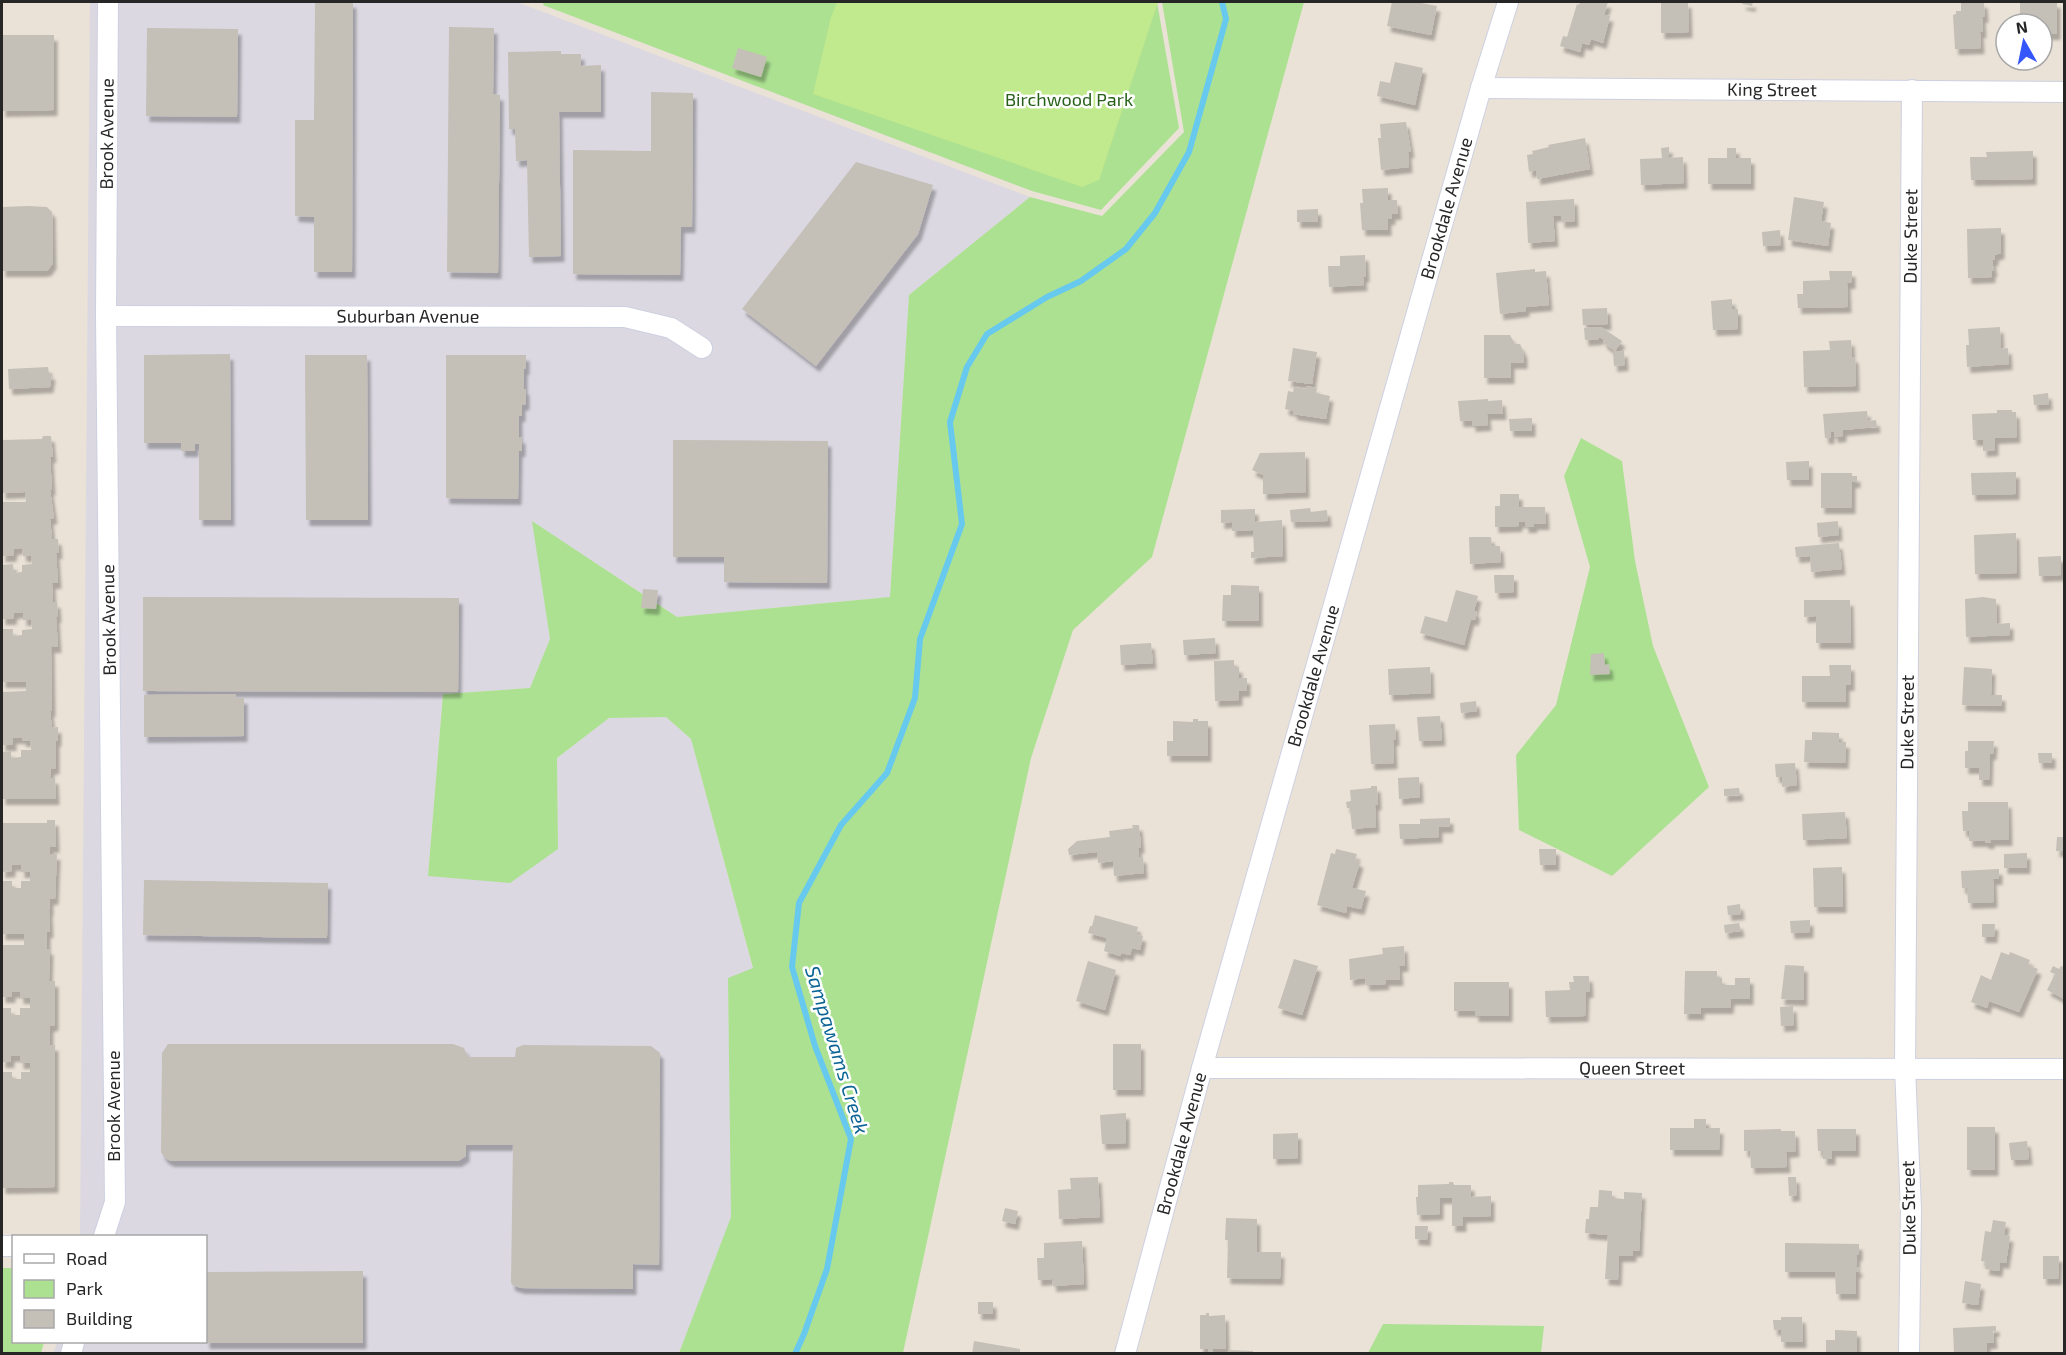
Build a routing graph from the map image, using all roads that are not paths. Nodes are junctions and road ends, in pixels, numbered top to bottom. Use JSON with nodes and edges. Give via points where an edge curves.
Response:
{"nodes":[{"id":1,"x":108,"y":2,"type":"edge"},
{"id":2,"x":1508,"y":2,"type":"edge"},
{"id":3,"x":1481,"y":88,"type":"junction"},
{"id":4,"x":1912,"y":90,"type":"junction"},
{"id":5,"x":2064,"y":92,"type":"edge"},
{"id":6,"x":106,"y":316,"type":"junction"},
{"id":7,"x":702,"y":348,"type":"dead end"},
{"id":8,"x":1202,"y":1068,"type":"junction"},
{"id":9,"x":1905,"y":1068,"type":"junction"},
{"id":10,"x":2064,"y":1069,"type":"edge"},
{"id":11,"x":104,"y":1235,"type":"edge"},
{"id":12,"x":1125,"y":1353,"type":"edge"},
{"id":13,"x":1909,"y":1353,"type":"edge"}],
"edges":[{"from":1,"to":6,"type":"street","name":"Brook Avenue"},
{"from":2,"to":3,"type":"street","name":"Brookdale Avenue"},
{"from":3,"to":4,"type":"street","name":"King Street"},
{"from":3,"to":8,"type":"street","name":"Brookdale Avenue"},
{"from":4,"to":5,"type":"street","name":"King Street"},
{"from":4,"to":9,"type":"street","name":"Duke Street"},
{"from":6,"to":7,"type":"street","name":"Suburban Avenue","via":[[625,317],[671,328]]},
{"from":6,"to":11,"type":"street","name":"Brook Avenue","via":[[115,1202]]},
{"from":8,"to":9,"type":"street","name":"Queen Street"},
{"from":8,"to":12,"type":"street","name":"Brookdale Avenue"},
{"from":9,"to":10,"type":"street","name":"Queen Street"},
{"from":9,"to":13,"type":"street","name":"Duke Street","via":[[1911,1210]]}]}
